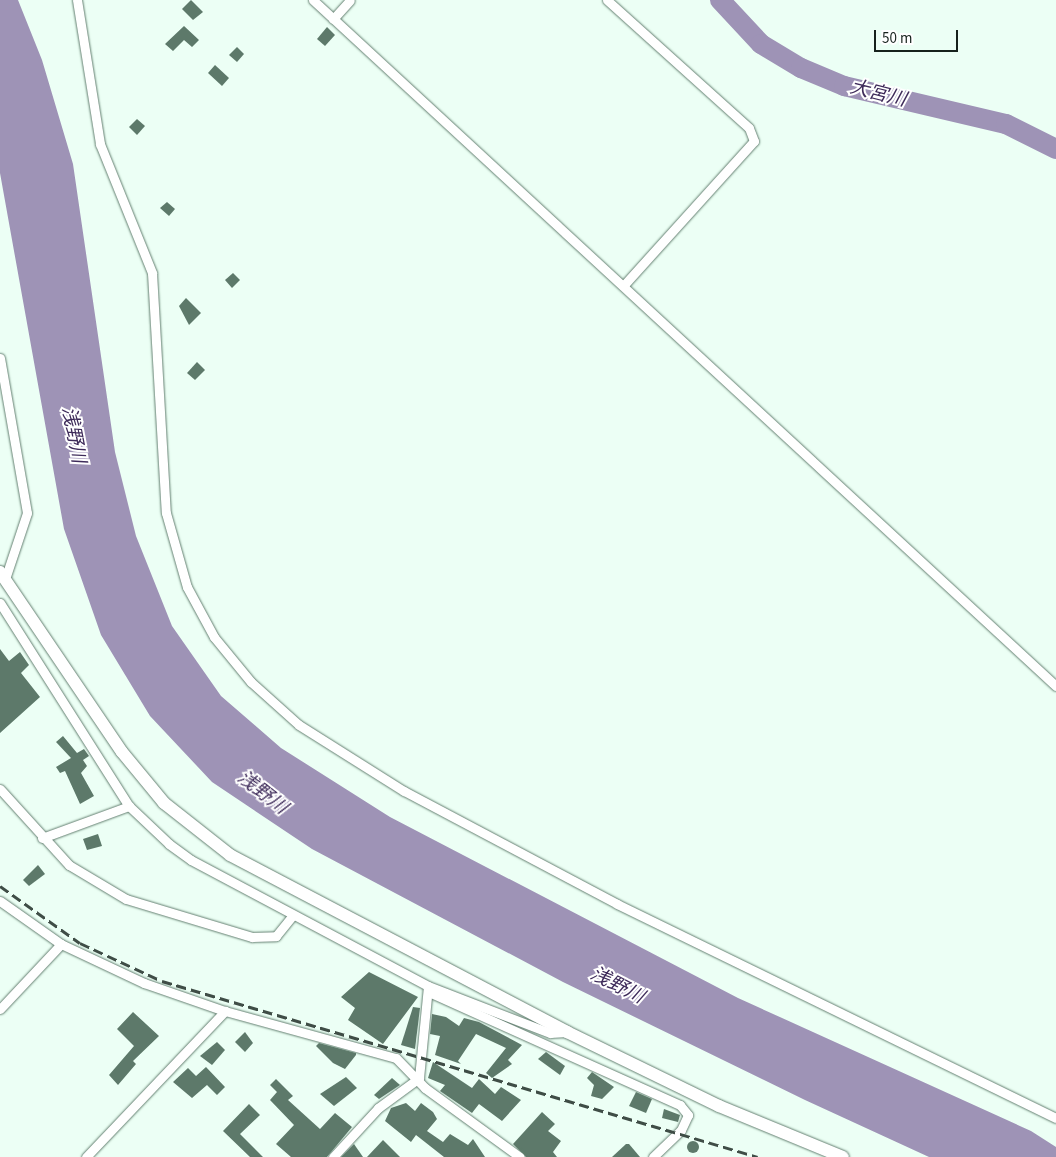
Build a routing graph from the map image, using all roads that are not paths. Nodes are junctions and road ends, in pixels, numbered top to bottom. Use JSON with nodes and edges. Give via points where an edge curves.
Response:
{"nodes":[{"id":1,"x":77,"y":0,"type":"edge"},
{"id":2,"x":313,"y":0,"type":"edge"},
{"id":3,"x":350,"y":0,"type":"edge"},
{"id":4,"x":607,"y":0,"type":"edge"},
{"id":5,"x":333,"y":19,"type":"junction"},
{"id":6,"x":623,"y":286,"type":"junction"},
{"id":7,"x":0,"y":358,"type":"edge"},
{"id":8,"x":2,"y":576,"type":"edge"},
{"id":9,"x":0,"y":603,"type":"edge"},
{"id":10,"x":1056,"y":686,"type":"edge"},
{"id":11,"x":0,"y":789,"type":"edge"},
{"id":12,"x":129,"y":806,"type":"junction"},
{"id":13,"x":42,"y":838,"type":"junction"},
{"id":14,"x":0,"y":901,"type":"edge"},
{"id":15,"x":293,"y":915,"type":"junction"},
{"id":16,"x":61,"y":944,"type":"junction"},
{"id":17,"x":427,"y":989,"type":"junction"},
{"id":18,"x":0,"y":1009,"type":"edge"},
{"id":19,"x":225,"y":1011,"type":"junction"},
{"id":20,"x":567,"y":1032,"type":"junction"},
{"id":21,"x":419,"y":1078,"type":"junction"},
{"id":22,"x":1056,"y":1118,"type":"edge"},
{"id":23,"x":86,"y":1157,"type":"edge"},
{"id":24,"x":333,"y":1157,"type":"edge"},
{"id":25,"x":520,"y":1157,"type":"edge"},
{"id":26,"x":653,"y":1157,"type":"edge"},
{"id":27,"x":843,"y":1157,"type":"edge"}],
"edges":[{"from":1,"to":22,"type":"street","via":[[100,144],[152,273],[166,513],[187,587],[214,637],[251,682],[300,725],[413,796],[616,904]]},
{"from":2,"to":5,"type":"street"},
{"from":3,"to":5,"type":"street"},
{"from":4,"to":6,"type":"street","via":[[749,128],[754,141]]},
{"from":5,"to":6,"type":"street"},
{"from":6,"to":10,"type":"street"},
{"from":7,"to":8,"type":"street","via":[[27,513]]},
{"from":8,"to":20,"type":"street","via":[[122,752],[164,803],[230,855]]},
{"from":9,"to":12,"type":"street"},
{"from":11,"to":13,"type":"street"},
{"from":12,"to":13,"type":"street"},
{"from":12,"to":15,"type":"street","via":[[191,860]]},
{"from":13,"to":15,"type":"street","via":[[69,865],[126,899],[258,937],[285,930]]},
{"from":14,"to":16,"type":"street"},
{"from":15,"to":17,"type":"street"},
{"from":16,"to":18,"type":"street"},
{"from":16,"to":19,"type":"street","via":[[144,983]]},
{"from":17,"to":20,"type":"street","via":[[550,1033]]},
{"from":17,"to":21,"type":"street"},
{"from":17,"to":26,"type":"street","via":[[680,1105],[688,1115],[681,1130]]},
{"from":19,"to":21,"type":"street","via":[[396,1058]]},
{"from":19,"to":23,"type":"street"},
{"from":20,"to":27,"type":"street","via":[[719,1106]]},
{"from":21,"to":24,"type":"street","via":[[378,1108]]},
{"from":21,"to":25,"type":"street","via":[[457,1114]]}]}
